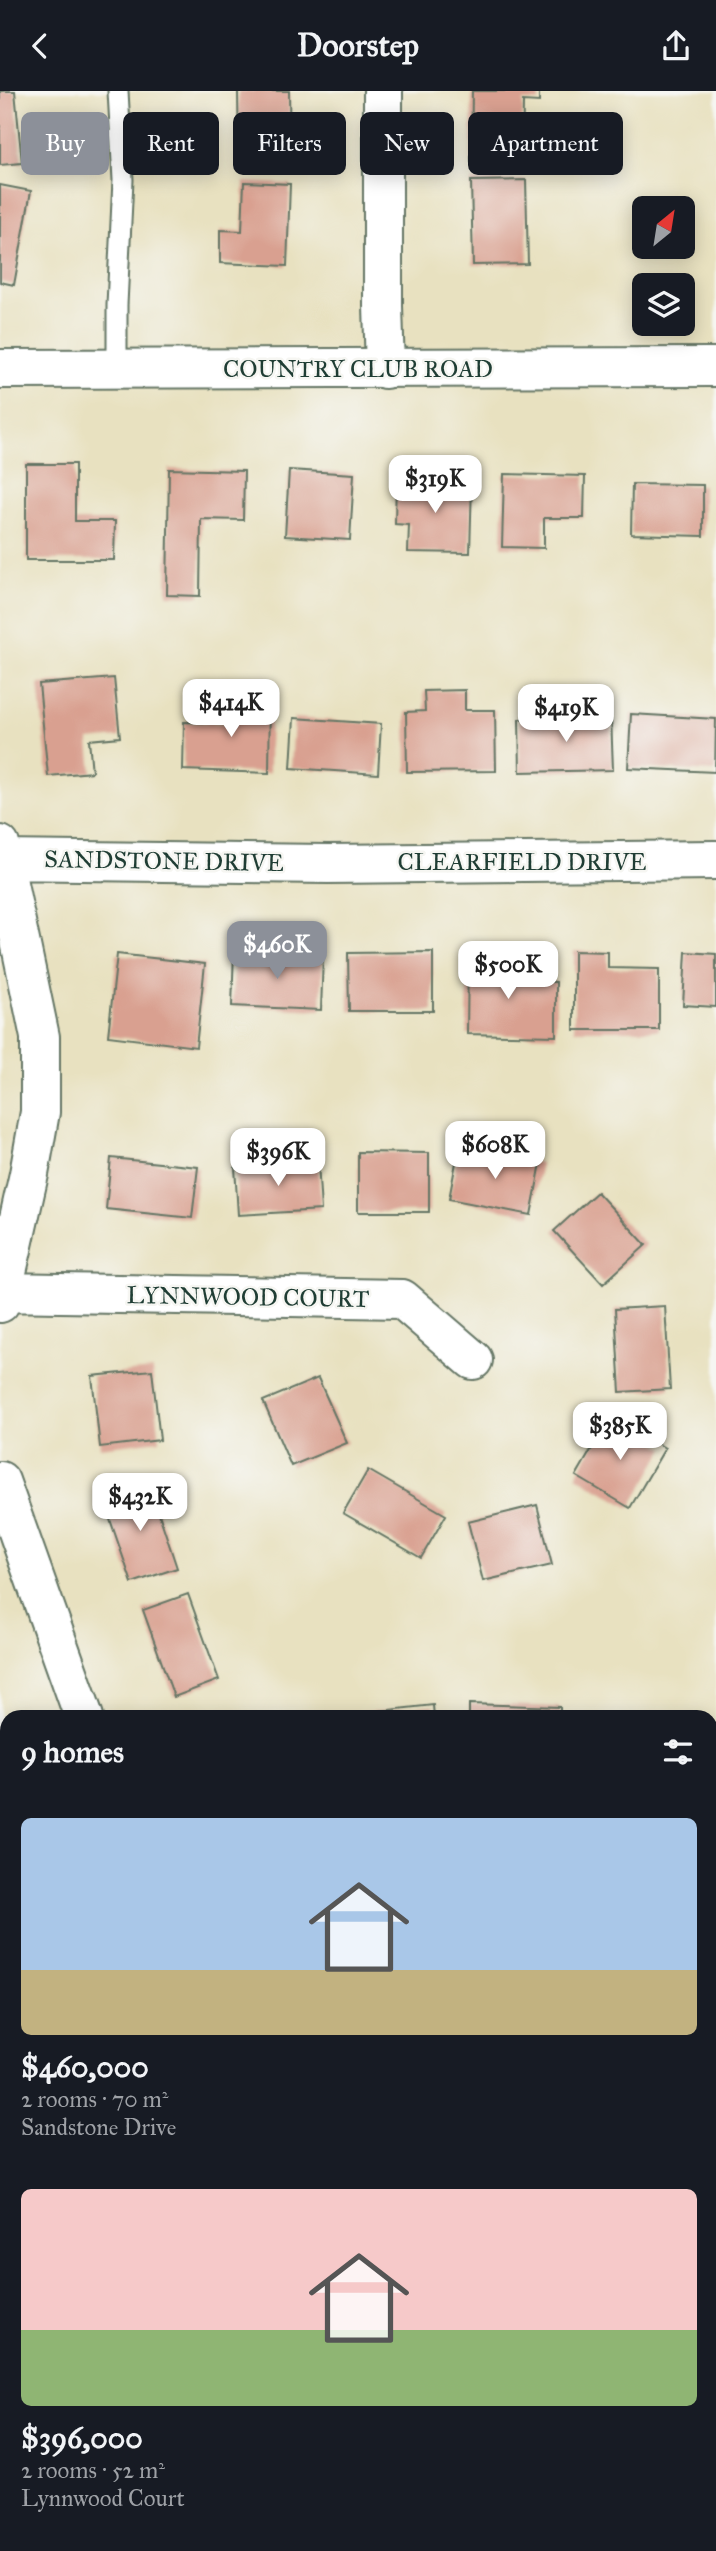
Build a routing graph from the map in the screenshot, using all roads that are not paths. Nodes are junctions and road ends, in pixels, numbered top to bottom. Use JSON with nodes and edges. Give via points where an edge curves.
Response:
{"nodes":[{"id":1,"x":118,"y":91,"type":"edge"},
{"id":2,"x":383,"y":91,"type":"edge"},
{"id":3,"x":716,"y":367,"type":"edge"},
{"id":4,"x":0,"y":369,"type":"edge"},
{"id":5,"x":117,"y":369,"type":"junction"},
{"id":6,"x":386,"y":369,"type":"junction"},
{"id":7,"x":1,"y":854,"type":"edge"},
{"id":8,"x":716,"y":860,"type":"edge"},
{"id":9,"x":328,"y":864,"type":"joint"},
{"id":10,"x":1,"y":1297,"type":"edge"},
{"id":11,"x":473,"y":1360,"type":"dead end"},
{"id":12,"x":0,"y":1481,"type":"edge"},
{"id":13,"x":82,"y":1710,"type":"edge"}],
"edges":[{"from":1,"to":5,"type":"lane","via":[[123,180]]},
{"from":2,"to":6,"type":"street"},
{"from":3,"to":6,"type":"street","name":"COUNTRY CLUB ROAD"},
{"from":4,"to":5,"type":"street","name":"COUNTRY CLUB ROAD"},
{"from":5,"to":6,"type":"street","name":"COUNTRY CLUB ROAD"},
{"from":7,"to":9,"type":"street","name":"SANDSTONE DRIVE"},
{"from":7,"to":10,"type":"street","via":[[40,1037],[40,1112]]},
{"from":8,"to":9,"type":"street","name":"CLEARFIELD DRIVE"},
{"from":10,"to":11,"type":"street","name":"LYNNWOOD COURT","via":[[402,1300]]},
{"from":12,"to":13,"type":"street"}]}
